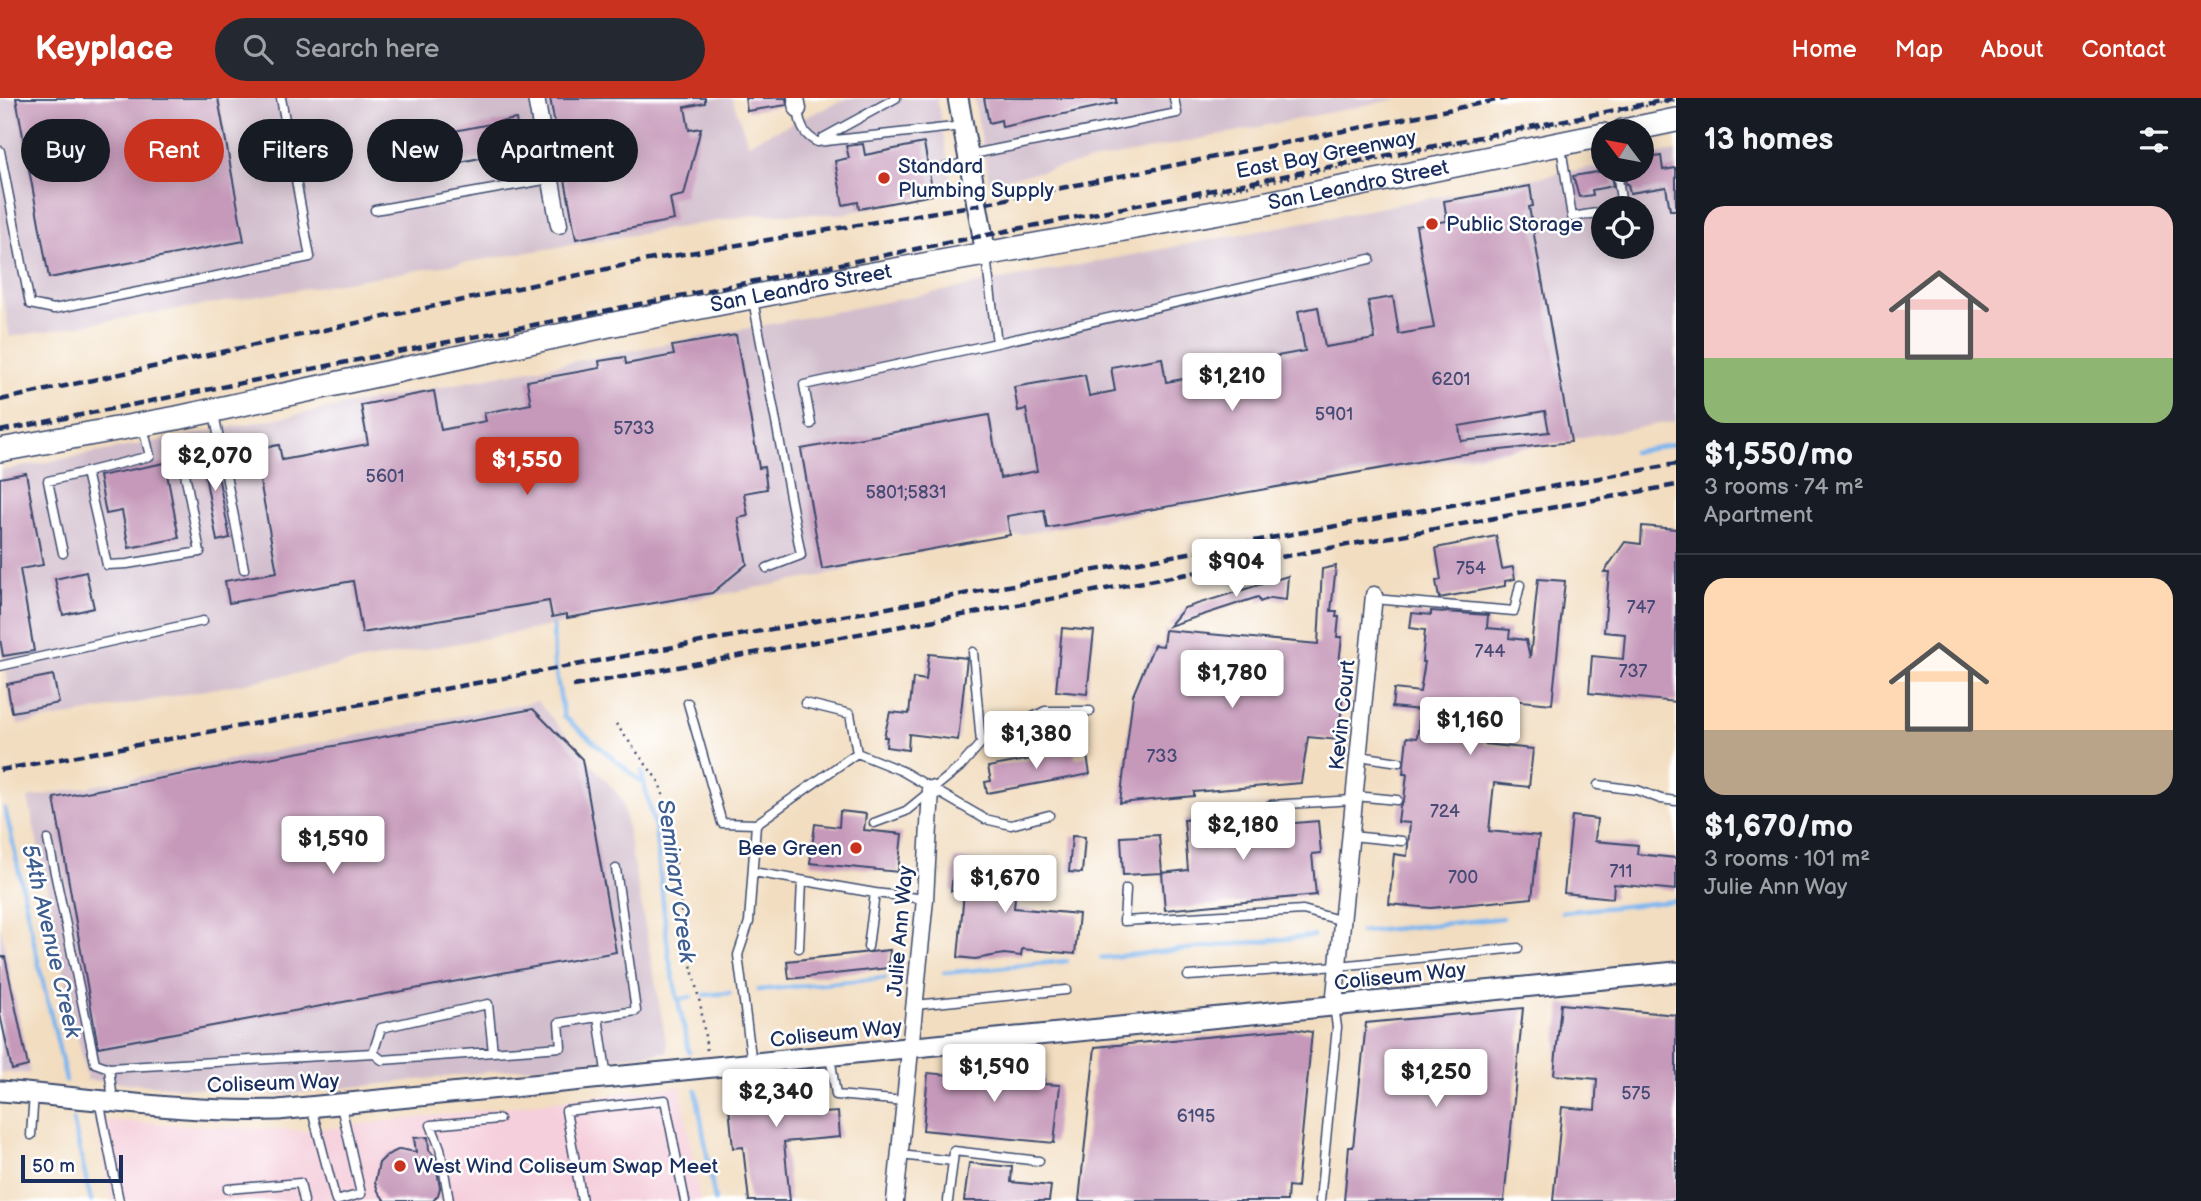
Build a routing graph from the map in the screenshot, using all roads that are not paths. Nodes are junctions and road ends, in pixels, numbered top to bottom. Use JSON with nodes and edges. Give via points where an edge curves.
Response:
{"nodes":[{"id":1,"x":281,"y":98,"type":"edge"},
{"id":2,"x":536,"y":98,"type":"edge"},
{"id":3,"x":896,"y":98,"type":"edge"},
{"id":4,"x":958,"y":98,"type":"edge"},
{"id":5,"x":1174,"y":98,"type":"edge"},
{"id":6,"x":797,"y":103,"type":"edge"},
{"id":7,"x":540,"y":119,"type":"edge"},
{"id":8,"x":1676,"y":120,"type":"edge"},
{"id":9,"x":1654,"y":125,"type":"edge"},
{"id":10,"x":963,"y":126,"type":"junction"},
{"id":11,"x":1591,"y":138,"type":"edge"},
{"id":12,"x":817,"y":142,"type":"junction"},
{"id":13,"x":1561,"y":144,"type":"junction"},
{"id":14,"x":0,"y":151,"type":"edge"},
{"id":15,"x":969,"y":159,"type":"junction"},
{"id":16,"x":946,"y":167,"type":"dead end"},
{"id":17,"x":533,"y":182,"type":"edge"},
{"id":18,"x":551,"y":182,"type":"edge"},
{"id":19,"x":375,"y":210,"type":"dead end"},
{"id":20,"x":1591,"y":214,"type":"edge"},
{"id":21,"x":559,"y":225,"type":"dead end"},
{"id":22,"x":986,"y":254,"type":"junction"},
{"id":23,"x":1370,"y":258,"type":"dead end"},
{"id":24,"x":752,"y":297,"type":"junction"},
{"id":25,"x":998,"y":343,"type":"junction"},
{"id":26,"x":213,"y":410,"type":"junction"},
{"id":27,"x":142,"y":424,"type":"junction"},
{"id":28,"x":811,"y":424,"type":"dead end"},
{"id":29,"x":179,"y":442,"type":"dead end"},
{"id":30,"x":0,"y":450,"type":"edge"},
{"id":31,"x":86,"y":472,"type":"junction"},
{"id":32,"x":63,"y":553,"type":"dead end"},
{"id":33,"x":767,"y":568,"type":"dead end"},
{"id":34,"x":244,"y":569,"type":"dead end"},
{"id":35,"x":1520,"y":585,"type":"dead end"},
{"id":36,"x":1374,"y":597,"type":"joint"},
{"id":37,"x":203,"y":621,"type":"dead end"},
{"id":38,"x":973,"y":652,"type":"dead end"},
{"id":39,"x":0,"y":666,"type":"edge"},
{"id":40,"x":805,"y":703,"type":"dead end"},
{"id":41,"x":688,"y":704,"type":"dead end"},
{"id":42,"x":1090,"y":711,"type":"dead end"},
{"id":43,"x":981,"y":743,"type":"junction"},
{"id":44,"x":857,"y":753,"type":"junction"},
{"id":45,"x":1359,"y":757,"type":"junction"},
{"id":46,"x":1399,"y":762,"type":"dead end"},
{"id":47,"x":1598,"y":785,"type":"dead end"},
{"id":48,"x":931,"y":789,"type":"junction"},
{"id":49,"x":1354,"y":798,"type":"junction"},
{"id":50,"x":1397,"y":800,"type":"dead end"},
{"id":51,"x":1676,"y":801,"type":"edge"},
{"id":52,"x":1270,"y":805,"type":"dead end"},
{"id":53,"x":1049,"y":815,"type":"dead end"},
{"id":54,"x":874,"y":823,"type":"dead end"},
{"id":55,"x":756,"y":824,"type":"junction"},
{"id":56,"x":1351,"y":836,"type":"junction"},
{"id":57,"x":48,"y":840,"type":"dead end"},
{"id":58,"x":1402,"y":841,"type":"dead end"},
{"id":59,"x":616,"y":869,"type":"dead end"},
{"id":60,"x":754,"y":872,"type":"junction"},
{"id":61,"x":802,"y":881,"type":"junction"},
{"id":62,"x":1126,"y":890,"type":"dead end"},
{"id":63,"x":875,"y":893,"type":"junction"},
{"id":64,"x":925,"y":899,"type":"junction"},
{"id":65,"x":1343,"y":921,"type":"junction"},
{"id":66,"x":868,"y":947,"type":"dead end"},
{"id":67,"x":799,"y":948,"type":"dead end"},
{"id":68,"x":1518,"y":948,"type":"dead end"},
{"id":69,"x":1338,"y":966,"type":"junction"},
{"id":70,"x":1676,"y":972,"type":"edge"},
{"id":71,"x":1188,"y":976,"type":"dead end"},
{"id":72,"x":1066,"y":990,"type":"dead end"},
{"id":73,"x":915,"y":1005,"type":"junction"},
{"id":74,"x":1334,"y":1006,"type":"junction"},
{"id":75,"x":598,"y":1017,"type":"junction"},
{"id":76,"x":911,"y":1049,"type":"junction"},
{"id":77,"x":493,"y":1052,"type":"junction"},
{"id":78,"x":373,"y":1053,"type":"junction"},
{"id":79,"x":830,"y":1056,"type":"junction"},
{"id":80,"x":752,"y":1064,"type":"junction"},
{"id":81,"x":109,"y":1068,"type":"junction"},
{"id":82,"x":607,"y":1078,"type":"junction"},
{"id":83,"x":0,"y":1088,"type":"edge"},
{"id":84,"x":34,"y":1094,"type":"junction"},
{"id":85,"x":106,"y":1101,"type":"junction"},
{"id":86,"x":905,"y":1101,"type":"junction"},
{"id":87,"x":341,"y":1104,"type":"junction"},
{"id":88,"x":312,"y":1107,"type":"junction"},
{"id":89,"x":499,"y":1119,"type":"dead end"},
{"id":90,"x":31,"y":1135,"type":"dead end"},
{"id":91,"x":900,"y":1155,"type":"junction"},
{"id":92,"x":953,"y":1161,"type":"junction"},
{"id":93,"x":1039,"y":1161,"type":"dead end"},
{"id":94,"x":228,"y":1189,"type":"dead end"},
{"id":95,"x":341,"y":1200,"type":"edge"},
{"id":96,"x":119,"y":1201,"type":"edge"},
{"id":97,"x":304,"y":1201,"type":"edge"},
{"id":98,"x":449,"y":1201,"type":"edge"},
{"id":99,"x":582,"y":1201,"type":"edge"},
{"id":100,"x":685,"y":1201,"type":"edge"},
{"id":101,"x":895,"y":1201,"type":"edge"},
{"id":102,"x":948,"y":1201,"type":"edge"},
{"id":103,"x":1320,"y":1201,"type":"edge"}],
"edges":[{"from":1,"to":14,"type":"lane","via":[[310,257],[54,309],[30,304]]},
{"from":2,"to":7,"type":"street"},
{"from":3,"to":12,"type":"lane"},
{"from":4,"to":10,"type":"street"},
{"from":5,"to":15,"type":"lane","via":[[1177,113]]},
{"from":6,"to":12,"type":"lane","via":[[800,126]]},
{"from":8,"to":9,"type":"main road"},
{"from":10,"to":12,"type":"lane"},
{"from":10,"to":15,"type":"street"},
{"from":11,"to":13,"type":"main road","name":"San Leandro Street"},
{"from":13,"to":20,"type":"lane","via":[[1572,218]]},
{"from":13,"to":22,"type":"main road","name":"San Leandro Street"},
{"from":15,"to":16,"type":"lane"},
{"from":15,"to":22,"type":"street"},
{"from":17,"to":19,"type":"lane"},
{"from":18,"to":21,"type":"street"},
{"from":22,"to":24,"type":"main road","name":"San Leandro Street"},
{"from":22,"to":25,"type":"lane"},
{"from":23,"to":25,"type":"lane"},
{"from":24,"to":26,"type":"main road","name":"San Leandro Street"},
{"from":24,"to":33,"type":"lane","via":[[801,555]]},
{"from":25,"to":28,"type":"lane","via":[[804,385]]},
{"from":26,"to":27,"type":"main road","name":"San Leandro Street"},
{"from":26,"to":34,"type":"lane"},
{"from":27,"to":30,"type":"main road","name":"San Leandro Street"},
{"from":27,"to":31,"type":"lane","via":[[150,456]]},
{"from":29,"to":31,"type":"lane","via":[[200,552],[107,565]]},
{"from":31,"to":32,"type":"lane","via":[[48,481]]},
{"from":35,"to":36,"type":"lane","via":[[1514,611]]},
{"from":36,"to":45,"type":"street","name":"Kevin Court"},
{"from":37,"to":39,"type":"lane"},
{"from":38,"to":43,"type":"lane"},
{"from":40,"to":44,"type":"lane","via":[[850,714]]},
{"from":41,"to":55,"type":"lane","via":[[722,823]]},
{"from":42,"to":43,"type":"lane","via":[[1045,711]]},
{"from":43,"to":48,"type":"lane"},
{"from":44,"to":48,"type":"lane"},
{"from":44,"to":55,"type":"lane"},
{"from":45,"to":46,"type":"lane"},
{"from":45,"to":49,"type":"street","name":"Kevin Court"},
{"from":47,"to":51,"type":"lane"},
{"from":48,"to":53,"type":"lane","via":[[985,819],[1011,825]]},
{"from":48,"to":54,"type":"lane","via":[[906,811]]},
{"from":48,"to":64,"type":"street","name":"Julie Ann Way"},
{"from":49,"to":50,"type":"lane"},
{"from":49,"to":52,"type":"lane"},
{"from":49,"to":56,"type":"street","name":"Kevin Court"},
{"from":55,"to":60,"type":"lane"},
{"from":56,"to":58,"type":"lane"},
{"from":56,"to":65,"type":"street","name":"Kevin Court"},
{"from":57,"to":81,"type":"lane","via":[[95,1063]]},
{"from":59,"to":75,"type":"lane","via":[[636,1011]]},
{"from":60,"to":61,"type":"lane"},
{"from":60,"to":80,"type":"lane","via":[[749,922],[738,955]]},
{"from":61,"to":63,"type":"lane"},
{"from":61,"to":67,"type":"lane"},
{"from":62,"to":65,"type":"lane","via":[[1125,920],[1303,910]]},
{"from":63,"to":64,"type":"lane"},
{"from":63,"to":66,"type":"lane"},
{"from":64,"to":73,"type":"street","name":"Julie Ann Way"},
{"from":65,"to":69,"type":"street","name":"Kevin Court"},
{"from":68,"to":69,"type":"lane"},
{"from":69,"to":71,"type":"lane"},
{"from":69,"to":74,"type":"street","name":"Kevin Court"},
{"from":70,"to":74,"type":"street","name":"Coliseum Way"},
{"from":72,"to":73,"type":"lane"},
{"from":73,"to":76,"type":"street","name":"Julie Ann Way"},
{"from":74,"to":76,"type":"street","name":"Coliseum Way"},
{"from":74,"to":103,"type":"lane","via":[[1337,1027]]},
{"from":75,"to":77,"type":"lane","via":[[559,1023],[561,1047]]},
{"from":75,"to":82,"type":"lane"},
{"from":76,"to":79,"type":"street","name":"Coliseum Way"},
{"from":76,"to":86,"type":"street","name":"Julie Ann Way"},
{"from":77,"to":78,"type":"lane","via":[[382,1060]]},
{"from":77,"to":78,"type":"lane","via":[[488,1004],[381,1028]]},
{"from":78,"to":81,"type":"lane"},
{"from":79,"to":80,"type":"street","name":"Coliseum Way"},
{"from":79,"to":86,"type":"lane","via":[[836,1095]]},
{"from":80,"to":82,"type":"street","name":"Coliseum Way"},
{"from":81,"to":85,"type":"lane"},
{"from":82,"to":87,"type":"street","name":"Coliseum Way"},
{"from":83,"to":84,"type":"street","name":"Coliseum Way"},
{"from":84,"to":85,"type":"street","name":"Coliseum Way"},
{"from":84,"to":90,"type":"lane"},
{"from":85,"to":88,"type":"street","name":"Coliseum Way","via":[[235,1111]]},
{"from":85,"to":96,"type":"lane"},
{"from":86,"to":91,"type":"street","name":"Julie Ann Way"},
{"from":87,"to":88,"type":"street","name":"Coliseum Way"},
{"from":87,"to":95,"type":"lane","via":[[361,1194]]},
{"from":88,"to":95,"type":"lane"},
{"from":89,"to":98,"type":"lane","via":[[431,1125]]},
{"from":91,"to":92,"type":"lane"},
{"from":91,"to":101,"type":"street","name":"Julie Ann Way"},
{"from":92,"to":93,"type":"lane","via":[[954,1151]]},
{"from":92,"to":102,"type":"lane"},
{"from":94,"to":97,"type":"lane","via":[[300,1183]]},
{"from":99,"to":100,"type":"lane","via":[[566,1111],[665,1100]]}]}
